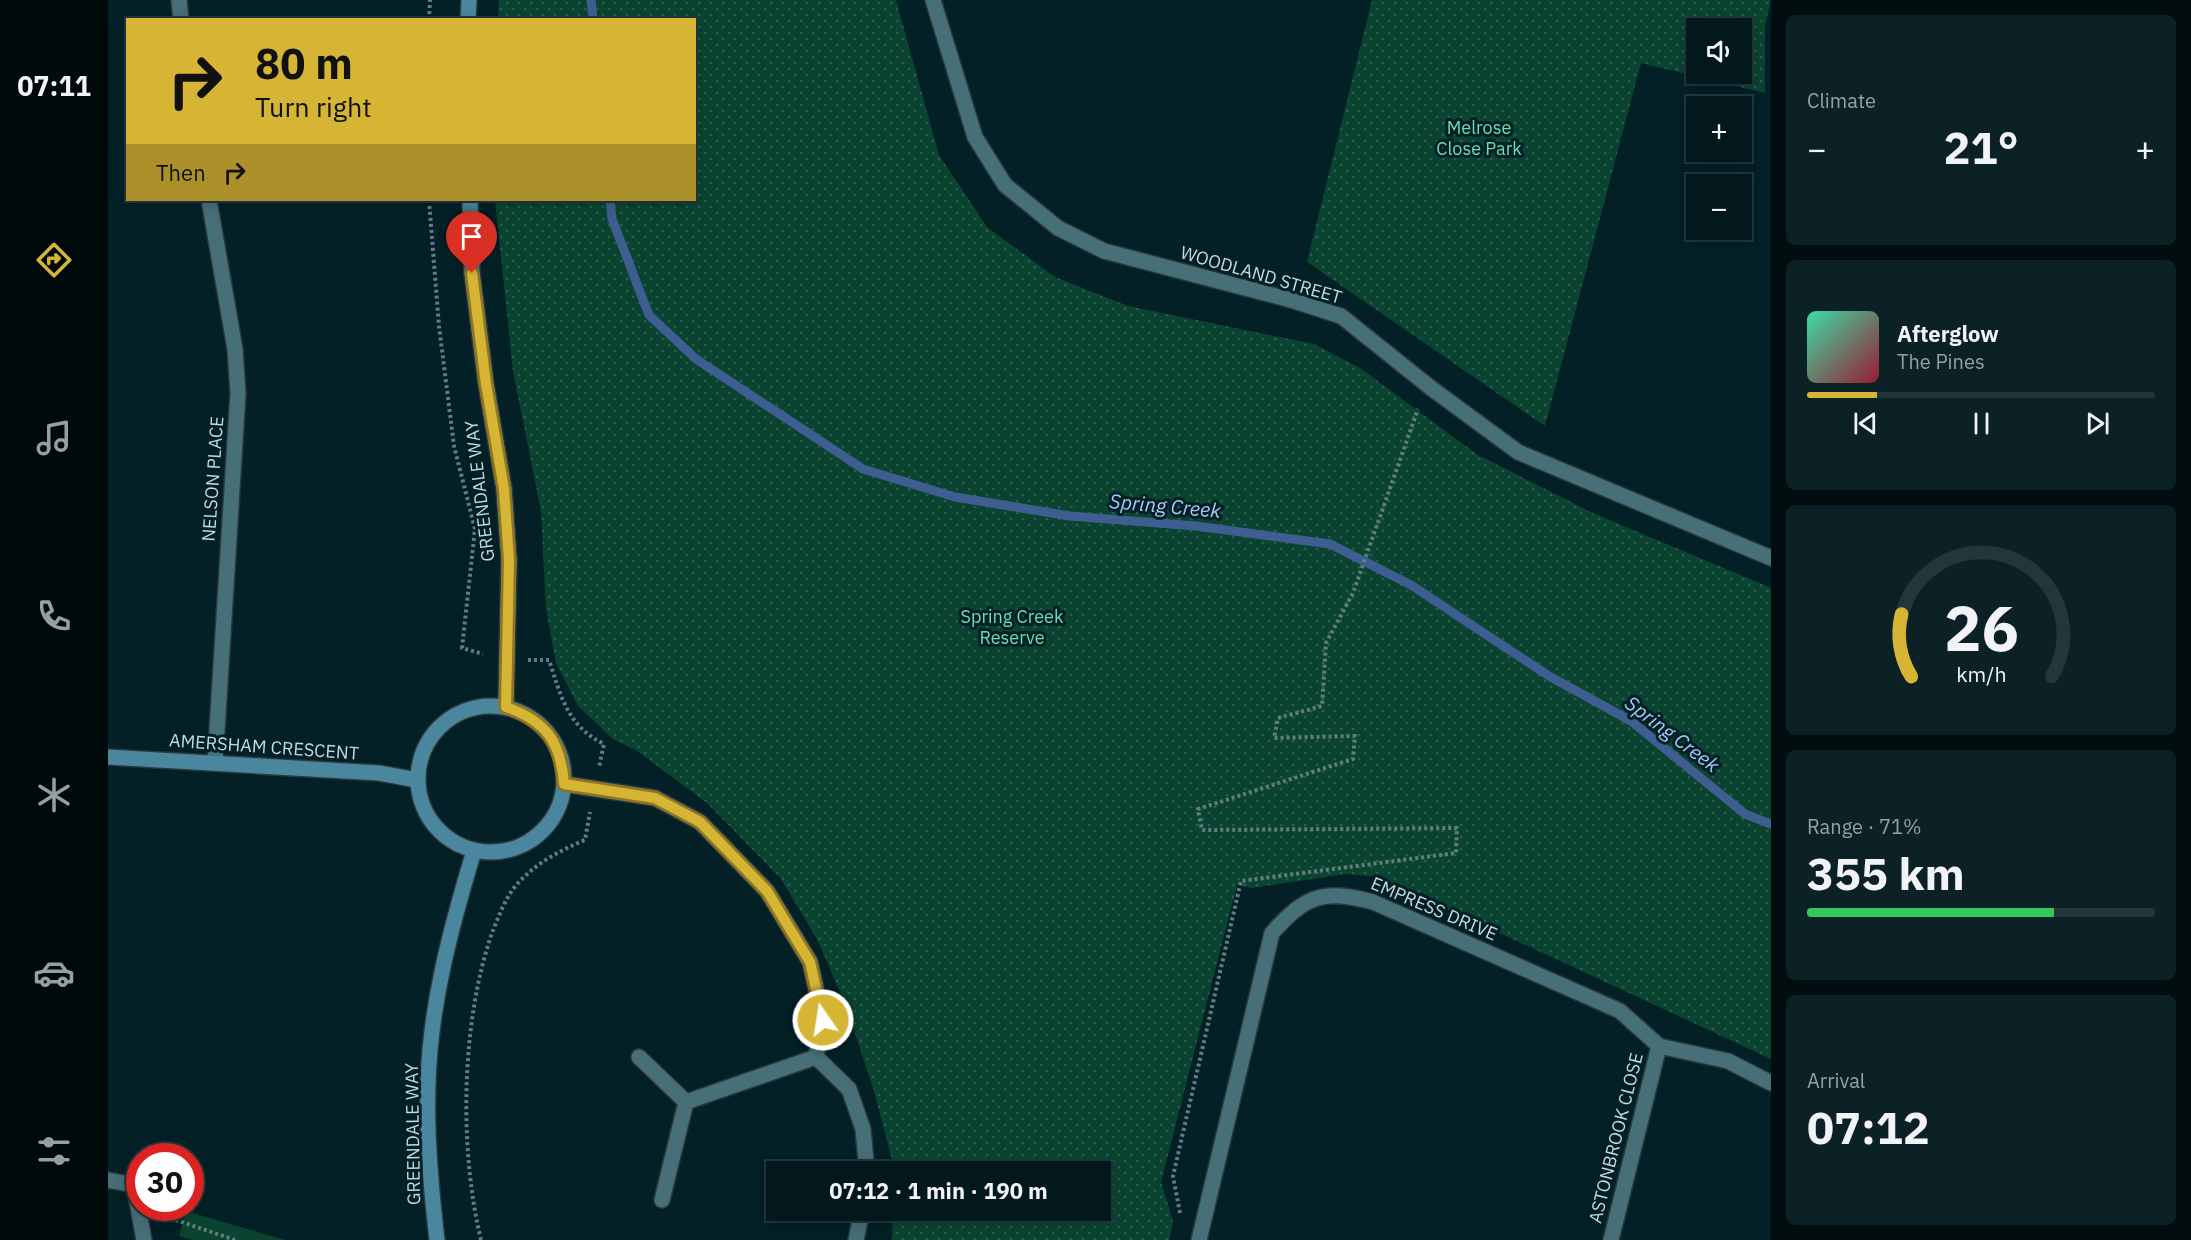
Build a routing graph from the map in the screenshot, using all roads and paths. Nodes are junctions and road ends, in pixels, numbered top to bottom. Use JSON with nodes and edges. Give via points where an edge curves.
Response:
{"nodes":[{"id":1,"x":179,"y":0,"type":"edge"},
{"id":2,"x":430,"y":0,"type":"edge"},
{"id":3,"x":469,"y":0,"type":"edge"},
{"id":4,"x":933,"y":0,"type":"edge"},
{"id":5,"x":181,"y":18,"type":"edge"},
{"id":6,"x":429,"y":18,"type":"edge"},
{"id":7,"x":468,"y":18,"type":"edge"},
{"id":8,"x":209,"y":201,"type":"edge"},
{"id":9,"x":470,"y":201,"type":"edge"},
{"id":10,"x":1420,"y":404,"type":"dead end"},
{"id":11,"x":1771,"y":558,"type":"edge"},
{"id":12,"x":506,"y":707,"type":"junction"},
{"id":13,"x":108,"y":757,"type":"edge"},
{"id":14,"x":215,"y":762,"type":"junction"},
{"id":15,"x":417,"y":780,"type":"junction"},
{"id":16,"x":564,"y":784,"type":"junction"},
{"id":17,"x":474,"y":851,"type":"junction"},
{"id":18,"x":1659,"y":1046,"type":"junction"},
{"id":19,"x":639,"y":1057,"type":"dead end"},
{"id":20,"x":816,"y":1057,"type":"junction"},
{"id":21,"x":1771,"y":1083,"type":"edge"},
{"id":22,"x":686,"y":1102,"type":"junction"},
{"id":23,"x":866,"y":1161,"type":"edge"},
{"id":24,"x":108,"y":1180,"type":"edge"},
{"id":25,"x":126,"y":1181,"type":"edge"},
{"id":26,"x":662,"y":1200,"type":"dead end"},
{"id":27,"x":1181,"y":1218,"type":"dead end"},
{"id":28,"x":142,"y":1221,"type":"edge"},
{"id":29,"x":181,"y":1221,"type":"edge"},
{"id":30,"x":860,"y":1221,"type":"edge"},
{"id":31,"x":144,"y":1240,"type":"edge"},
{"id":32,"x":235,"y":1240,"type":"edge"},
{"id":33,"x":437,"y":1240,"type":"edge"},
{"id":34,"x":856,"y":1240,"type":"edge"},
{"id":35,"x":1199,"y":1240,"type":"edge"},
{"id":36,"x":1611,"y":1240,"type":"edge"}],
"edges":[{"from":1,"to":5,"type":"street"},
{"from":2,"to":6,"type":"path"},
{"from":3,"to":7,"type":"street"},
{"from":4,"to":11,"type":"street","name":"WOODLAND STREET","via":[[975,137],[1005,184],[1059,228],[1104,251],[1341,316],[1518,452]]},
{"from":8,"to":14,"type":"street","name":"NELSON PLACE","via":[[235,350],[238,393]]},
{"from":9,"to":12,"type":"street","name":"GREENDALE WAY","via":[[472,273],[504,489],[509,560]]},
{"from":10,"to":27,"type":"path","via":[[1377,532],[1353,593],[1326,643],[1322,706],[1278,718],[1274,738],[1355,736],[1353,759],[1198,809],[1202,830],[1457,828],[1456,852],[1241,881],[1173,1176]]},
{"from":12,"to":15,"type":"street","via":[[484,705],[444,722],[429,739],[420,758]]},
{"from":12,"to":16,"type":"street","via":[[526,714],[555,744],[563,764]]},
{"from":13,"to":14,"type":"street","name":"AMERSHAM CRESCENT"},
{"from":14,"to":15,"type":"street","name":"AMERSHAM CRESCENT","via":[[379,773]]},
{"from":15,"to":17,"type":"street","via":[[422,804],[434,826],[452,842]]},
{"from":16,"to":17,"type":"street","via":[[558,809],[544,830],[524,845],[499,852]]},
{"from":16,"to":20,"type":"street","via":[[655,798],[700,822],[767,891],[810,962],[823,1020]]},
{"from":17,"to":33,"type":"street","name":"GREENDALE WAY","via":[[445,958],[431,1051],[428,1141]]},
{"from":18,"to":21,"type":"street","via":[[1728,1060]]},
{"from":18,"to":35,"type":"street","name":"EMPRESS DRIVE","via":[[1620,1011],[1394,912],[1343,894],[1319,897],[1294,908],[1272,933]]},
{"from":18,"to":36,"type":"street","name":"ASTONBROOK CLOSE"},
{"from":19,"to":22,"type":"street"},
{"from":20,"to":22,"type":"street"},
{"from":20,"to":23,"type":"street","via":[[849,1089],[863,1129]]},
{"from":22,"to":26,"type":"street"},
{"from":24,"to":25,"type":"street"},
{"from":28,"to":31,"type":"street"},
{"from":29,"to":32,"type":"path"},
{"from":30,"to":34,"type":"street"}]}
